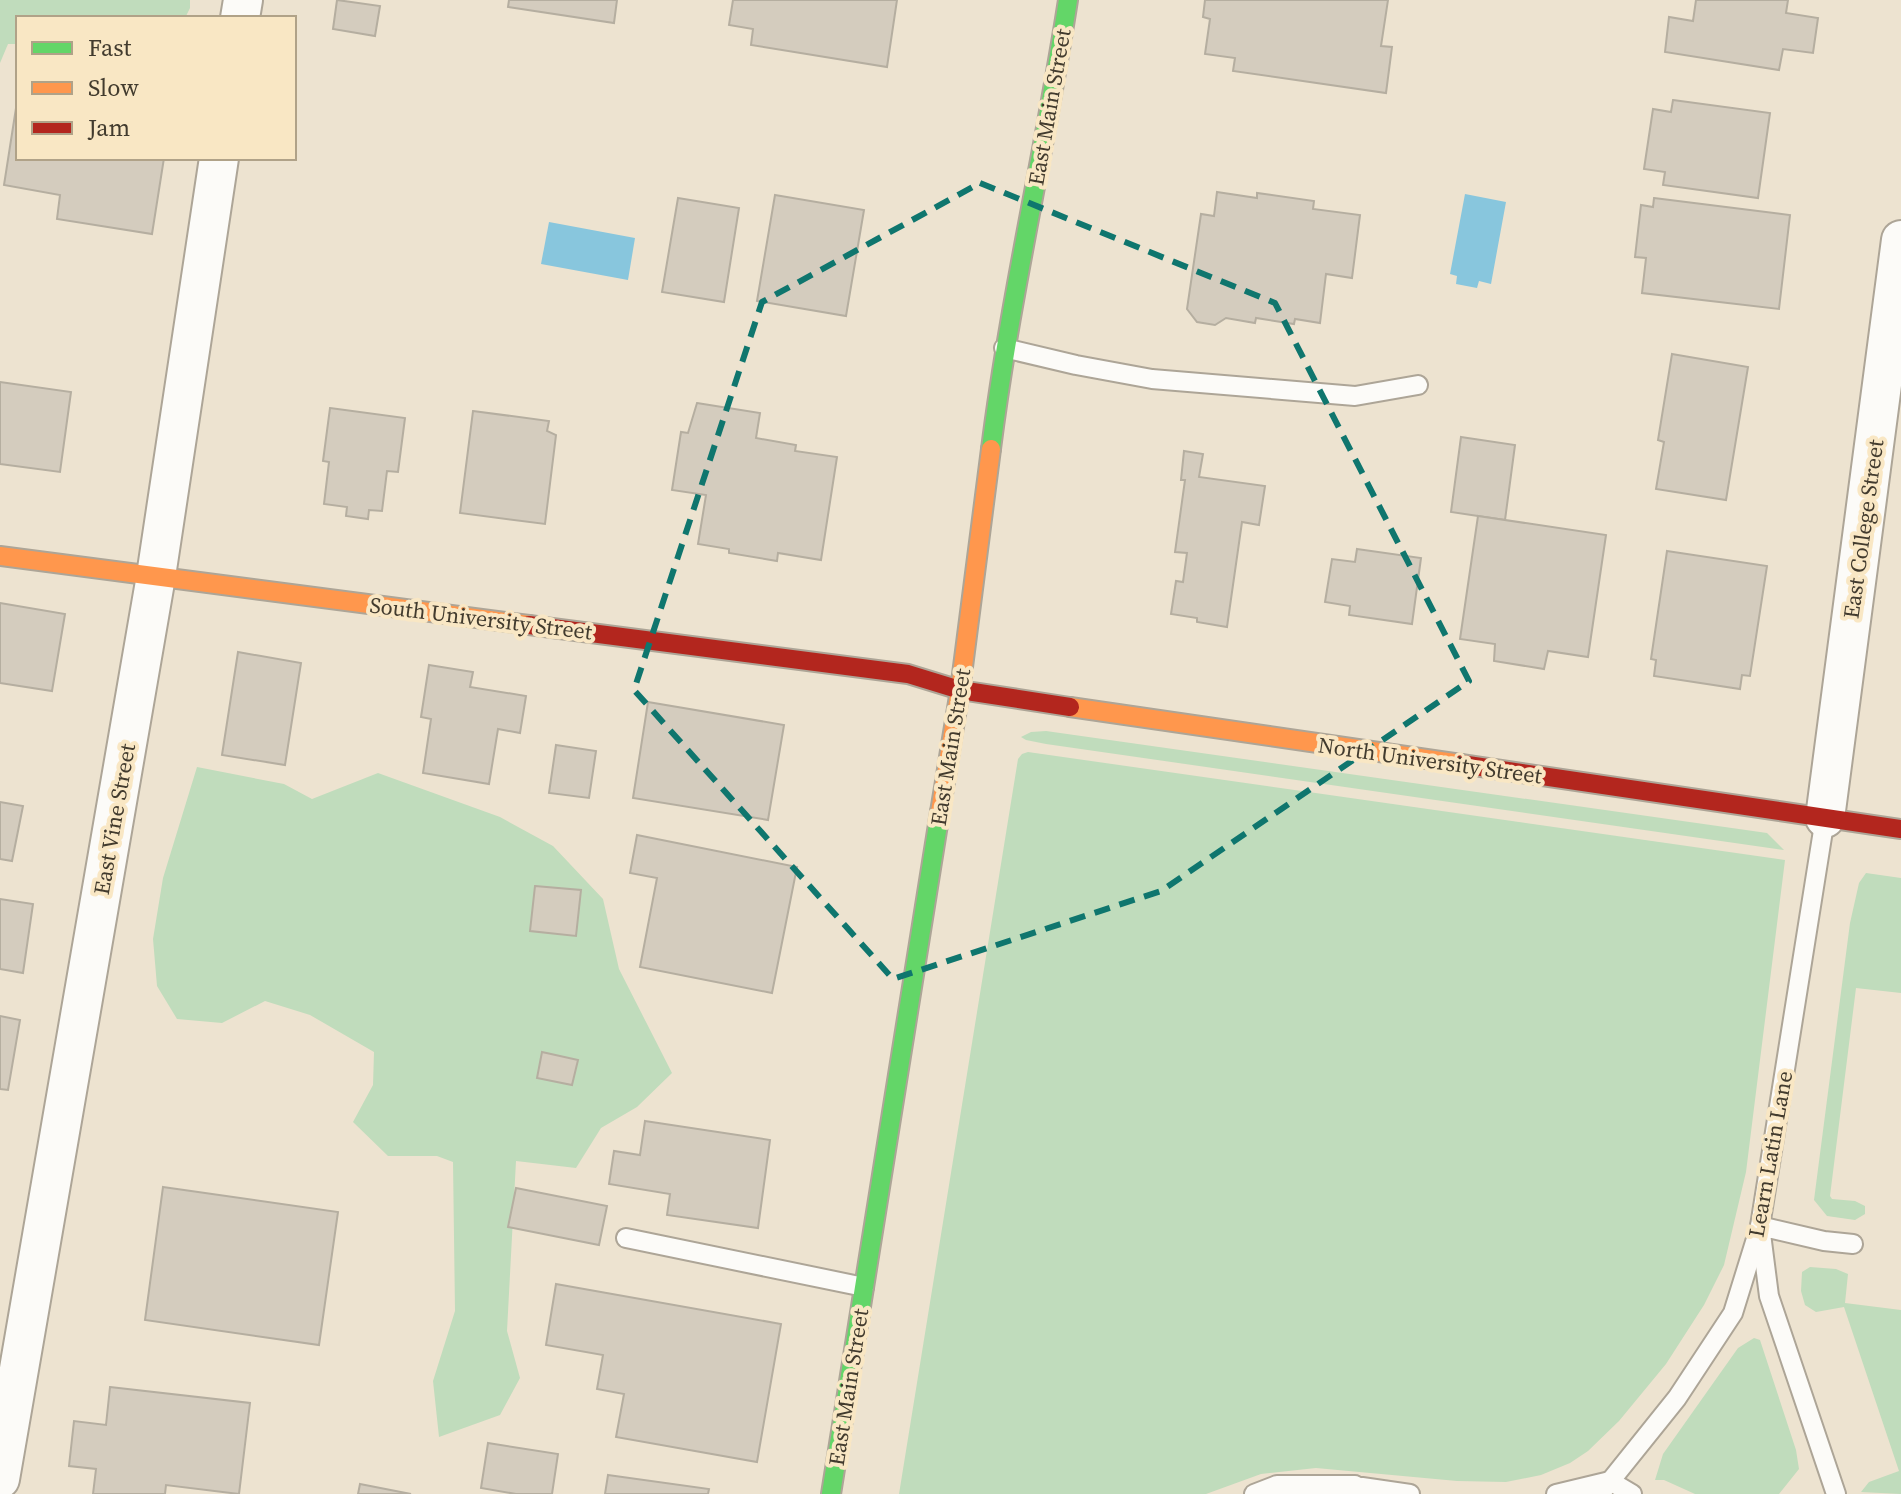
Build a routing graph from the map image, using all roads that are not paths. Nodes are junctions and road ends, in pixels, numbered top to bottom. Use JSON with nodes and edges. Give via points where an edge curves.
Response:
{"nodes":[{"id":1,"x":1068,"y":0,"type":"edge"},
{"id":2,"x":219,"y":160,"type":"edge"},
{"id":3,"x":1901,"y":240,"type":"edge"},
{"id":4,"x":1004,"y":348,"type":"junction"},
{"id":5,"x":1418,"y":385,"type":"dead end"},
{"id":6,"x":0,"y":556,"type":"edge"},
{"id":7,"x":156,"y":576,"type":"junction"},
{"id":8,"x":960,"y":690,"type":"junction"},
{"id":9,"x":1825,"y":818,"type":"junction"},
{"id":10,"x":1901,"y":829,"type":"edge"},
{"id":11,"x":1760,"y":1226,"type":"junction"},
{"id":12,"x":626,"y":1238,"type":"dead end"},
{"id":13,"x":1853,"y":1244,"type":"dead end"},
{"id":14,"x":864,"y":1287,"type":"junction"},
{"id":15,"x":0,"y":1479,"type":"edge"},
{"id":16,"x":1605,"y":1487,"type":"edge"},
{"id":17,"x":1363,"y":1490,"type":"edge"},
{"id":18,"x":1833,"y":1492,"type":"edge"},
{"id":19,"x":831,"y":1494,"type":"edge"},
{"id":20,"x":1254,"y":1494,"type":"edge"},
{"id":21,"x":1410,"y":1494,"type":"edge"},
{"id":22,"x":1556,"y":1494,"type":"edge"},
{"id":23,"x":1632,"y":1494,"type":"edge"}],
"edges":[{"from":1,"to":4,"type":"street","name":"East Main Street"},
{"from":2,"to":7,"type":"street","name":"East Vine Street"},
{"from":3,"to":9,"type":"street","name":"East College Street"},
{"from":4,"to":5,"type":"lane","via":[[1152,379],[1355,396]]},
{"from":4,"to":8,"type":"street","name":"East Main Street"},
{"from":6,"to":7,"type":"street","name":"South University Street"},
{"from":7,"to":8,"type":"street","name":"South University Street","via":[[908,674]]},
{"from":7,"to":15,"type":"street","name":"East Vine Street"},
{"from":8,"to":9,"type":"street","name":"North University Street"},
{"from":8,"to":14,"type":"street","name":"East Main Street"},
{"from":9,"to":10,"type":"street","name":"North University Street"},
{"from":9,"to":11,"type":"lane","name":"Learn Latin Lane"},
{"from":11,"to":13,"type":"lane"},
{"from":11,"to":16,"type":"lane","name":"Learn Latin Lane","via":[[1733,1313],[1677,1398]]},
{"from":11,"to":18,"type":"lane","via":[[1769,1296]]},
{"from":12,"to":14,"type":"lane"},
{"from":14,"to":19,"type":"street","name":"East Main Street"},
{"from":16,"to":22,"type":"lane"},
{"from":16,"to":23,"type":"lane"},
{"from":17,"to":20,"type":"lane","via":[[1277,1485]]},
{"from":17,"to":21,"type":"lane"}]}
